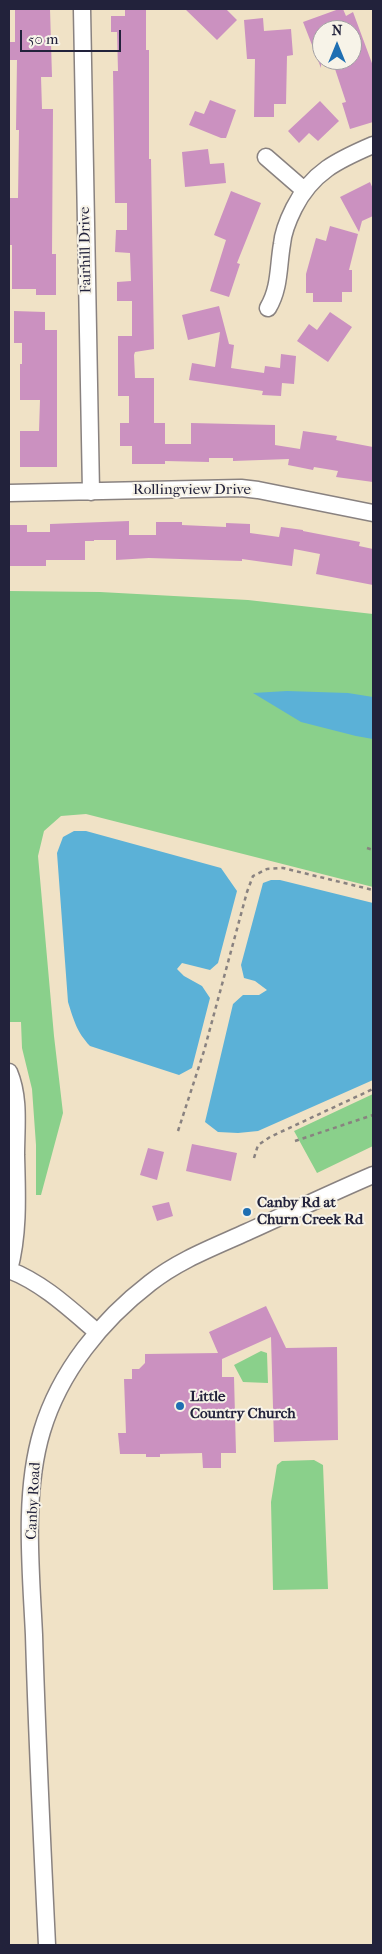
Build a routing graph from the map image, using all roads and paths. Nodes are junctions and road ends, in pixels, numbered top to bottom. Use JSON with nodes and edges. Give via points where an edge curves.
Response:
{"nodes":[{"id":1,"x":82,"y":9,"type":"edge"},
{"id":2,"x":373,"y":145,"type":"edge"},
{"id":3,"x":266,"y":157,"type":"dead end"},
{"id":4,"x":304,"y":190,"type":"junction"},
{"id":5,"x":268,"y":308,"type":"dead end"},
{"id":6,"x":91,"y":492,"type":"junction"},
{"id":7,"x":9,"y":493,"type":"edge"},
{"id":8,"x":373,"y":513,"type":"edge"},
{"id":9,"x":367,"y":848,"type":"dead end"},
{"id":10,"x":373,"y":850,"type":"edge"},
{"id":11,"x":373,"y":890,"type":"edge"},
{"id":12,"x":9,"y":1072,"type":"edge"},
{"id":13,"x":373,"y":1088,"type":"edge"},
{"id":14,"x":373,"y":1114,"type":"edge"},
{"id":15,"x":178,"y":1131,"type":"dead end"},
{"id":16,"x":295,"y":1141,"type":"dead end"},
{"id":17,"x":254,"y":1158,"type":"dead end"},
{"id":18,"x":373,"y":1175,"type":"edge"},
{"id":19,"x":9,"y":1270,"type":"edge"},
{"id":20,"x":98,"y":1332,"type":"junction"},
{"id":21,"x":47,"y":1945,"type":"edge"}],
"edges":[{"from":1,"to":6,"type":"street","name":"Fairhill Drive"},
{"from":2,"to":4,"type":"street","via":[[325,170]]},
{"from":3,"to":4,"type":"street"},
{"from":4,"to":5,"type":"street","via":[[284,232],[278,283]]},
{"from":6,"to":7,"type":"street","name":"Rollingview Drive"},
{"from":6,"to":8,"type":"street","name":"Rollingview Drive","via":[[241,488]]},
{"from":9,"to":10,"type":"path"},
{"from":11,"to":15,"type":"path","via":[[283,868],[267,869],[252,876],[204,1051]]},
{"from":12,"to":19,"type":"street","via":[[16,1103],[17,1221]]},
{"from":13,"to":17,"type":"path","via":[[258,1144]]},
{"from":14,"to":16,"type":"path"},
{"from":18,"to":20,"type":"street","name":"Canby Road","via":[[173,1267],[131,1298]]},
{"from":19,"to":20,"type":"street","via":[[48,1292]]},
{"from":20,"to":21,"type":"street","name":"Canby Road","via":[[74,1364],[50,1409],[37,1454],[30,1502]]}]}
